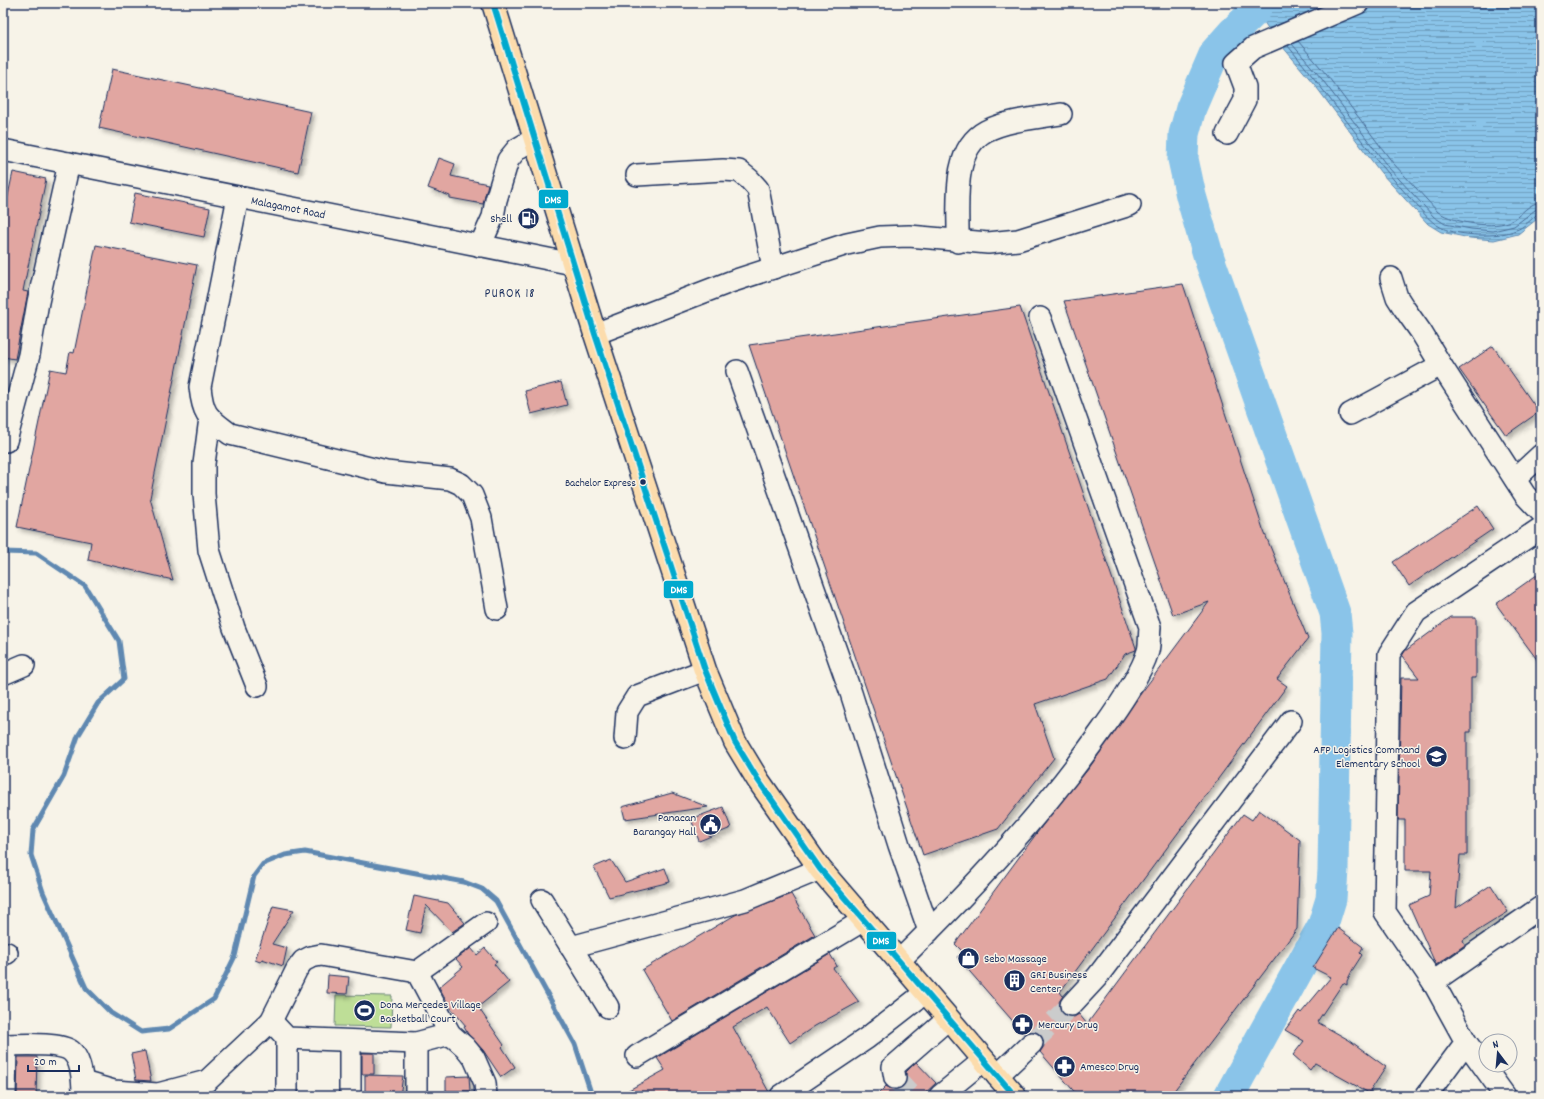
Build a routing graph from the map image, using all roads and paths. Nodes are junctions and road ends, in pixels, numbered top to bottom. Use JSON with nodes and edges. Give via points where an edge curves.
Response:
{"nodes":[{"id":1,"x":493,"y":3,"type":"edge"},
{"id":2,"x":1358,"y":3,"type":"edge"},
{"id":3,"x":1061,"y":114,"type":"dead end"},
{"id":4,"x":1227,"y":134,"type":"dead end"},
{"id":5,"x":534,"y":139,"type":"junction"},
{"id":6,"x":3,"y":152,"type":"edge"},
{"id":7,"x":69,"y":163,"type":"junction"},
{"id":8,"x":637,"y":175,"type":"dead end"},
{"id":9,"x":238,"y":197,"type":"junction"},
{"id":10,"x":1130,"y":205,"type":"dead end"},
{"id":11,"x":958,"y":242,"type":"junction"},
{"id":12,"x":480,"y":246,"type":"junction"},
{"id":13,"x":573,"y":264,"type":"junction"},
{"id":14,"x":774,"y":268,"type":"junction"},
{"id":15,"x":1391,"y":278,"type":"dead end"},
{"id":16,"x":1040,"y":318,"type":"dead end"},
{"id":17,"x":595,"y":334,"type":"junction"},
{"id":18,"x":1441,"y":365,"type":"junction"},
{"id":19,"x":738,"y":371,"type":"dead end"},
{"id":20,"x":1350,"y":414,"type":"dead end"},
{"id":21,"x":210,"y":418,"type":"junction"},
{"id":22,"x":6,"y":441,"type":"dead end"},
{"id":23,"x":1541,"y":455,"type":"edge"},
{"id":24,"x":1515,"y":479,"type":"junction"},
{"id":25,"x":1541,"y":512,"type":"edge"},
{"id":26,"x":1541,"y":528,"type":"edge"},
{"id":27,"x":497,"y":609,"type":"dead end"},
{"id":28,"x":24,"y":665,"type":"dead end"},
{"id":29,"x":705,"y":670,"type":"junction"},
{"id":30,"x":3,"y":674,"type":"edge"},
{"id":31,"x":256,"y":686,"type":"dead end"},
{"id":32,"x":1291,"y":721,"type":"dead end"},
{"id":33,"x":625,"y":739,"type":"dead end"},
{"id":34,"x":820,"y":868,"type":"junction"},
{"id":35,"x":542,"y":900,"type":"dead end"},
{"id":36,"x":1541,"y":907,"type":"edge"},
{"id":37,"x":864,"y":920,"type":"junction"},
{"id":38,"x":486,"y":923,"type":"dead end"},
{"id":39,"x":929,"y":931,"type":"junction"},
{"id":40,"x":571,"y":947,"type":"junction"},
{"id":41,"x":899,"y":961,"type":"junction"},
{"id":42,"x":417,"y":972,"type":"junction"},
{"id":43,"x":1434,"y":982,"type":"junction"},
{"id":44,"x":926,"y":992,"type":"junction"},
{"id":45,"x":1071,"y":1005,"type":"tunnel mouth"},
{"id":46,"x":608,"y":1007,"type":"dead end"},
{"id":47,"x":948,"y":1019,"type":"junction"},
{"id":48,"x":271,"y":1021,"type":"junction"},
{"id":49,"x":450,"y":1034,"type":"junction"},
{"id":50,"x":287,"y":1038,"type":"junction"},
{"id":51,"x":350,"y":1041,"type":"junction"},
{"id":52,"x":1466,"y":1042,"type":"junction"},
{"id":53,"x":416,"y":1043,"type":"junction"},
{"id":54,"x":1032,"y":1043,"type":"tunnel mouth"},
{"id":55,"x":4,"y":1045,"type":"edge"},
{"id":56,"x":637,"y":1056,"type":"dead end"},
{"id":57,"x":990,"y":1068,"type":"junction"},
{"id":58,"x":895,"y":1078,"type":"dead end"},
{"id":59,"x":210,"y":1088,"type":"edge"},
{"id":60,"x":83,"y":1089,"type":"edge"},
{"id":61,"x":158,"y":1095,"type":"edge"},
{"id":62,"x":5,"y":1096,"type":"edge"},
{"id":63,"x":287,"y":1096,"type":"edge"},
{"id":64,"x":350,"y":1096,"type":"edge"},
{"id":65,"x":416,"y":1096,"type":"edge"},
{"id":66,"x":486,"y":1096,"type":"edge"},
{"id":67,"x":780,"y":1096,"type":"edge"},
{"id":68,"x":940,"y":1096,"type":"edge"},
{"id":69,"x":1015,"y":1096,"type":"edge"},
{"id":70,"x":1426,"y":1096,"type":"edge"},
{"id":71,"x":1505,"y":1096,"type":"edge"}],
"edges":[{"from":1,"to":5,"type":"highway"},
{"from":2,"to":4,"type":"street","via":[[1253,48],[1236,63],[1246,87],[1245,100]]},
{"from":3,"to":11,"type":"street","via":[[1009,124],[986,131],[975,139],[965,152],[959,176]]},
{"from":5,"to":12,"type":"street","via":[[516,149],[508,160],[493,218]]},
{"from":5,"to":13,"type":"highway"},
{"from":6,"to":7,"type":"street","name":"Malagamot Road"},
{"from":7,"to":9,"type":"street","name":"Malagamot Road"},
{"from":7,"to":22,"type":"street","via":[[38,302],[34,334]]},
{"from":8,"to":14,"type":"street","via":[[739,171],[758,189]]},
{"from":9,"to":12,"type":"street","name":"Malagamot Road"},
{"from":9,"to":21,"type":"street","via":[[200,387],[202,407]]},
{"from":10,"to":11,"type":"street","via":[[1018,240],[988,244]]},
{"from":11,"to":14,"type":"street","via":[[910,236],[880,237],[847,244]]},
{"from":12,"to":13,"type":"street","name":"Malagamot Road"},
{"from":13,"to":17,"type":"highway"},
{"from":14,"to":17,"type":"street"},
{"from":15,"to":18,"type":"street","via":[[1397,297]]},
{"from":16,"to":39,"type":"street","via":[[1150,627],[1148,651],[1114,713],[1038,815]]},
{"from":17,"to":29,"type":"highway"},
{"from":18,"to":20,"type":"street"},
{"from":18,"to":24,"type":"street"},
{"from":19,"to":39,"type":"street","via":[[852,693],[899,845]]},
{"from":21,"to":27,"type":"street","via":[[230,434],[386,472],[450,479],[461,484],[472,495],[481,518]]},
{"from":21,"to":31,"type":"street","via":[[204,464],[209,550]]},
{"from":23,"to":24,"type":"street"},
{"from":24,"to":25,"type":"street"},
{"from":26,"to":43,"type":"street","via":[[1416,612],[1389,654],[1385,912]]},
{"from":28,"to":30,"type":"street"},
{"from":29,"to":33,"type":"street","via":[[637,696],[627,712]]},
{"from":29,"to":34,"type":"highway","via":[[735,742],[758,780]]},
{"from":32,"to":45,"type":"street","via":[[1097,978]]},
{"from":34,"to":37,"type":"highway"},
{"from":34,"to":40,"type":"street","via":[[745,900]]},
{"from":35,"to":40,"type":"street"},
{"from":36,"to":43,"type":"street"},
{"from":37,"to":41,"type":"highway"},
{"from":37,"to":56,"type":"street"},
{"from":38,"to":42,"type":"street"},
{"from":39,"to":41,"type":"street"},
{"from":40,"to":46,"type":"street"},
{"from":41,"to":44,"type":"highway"},
{"from":42,"to":48,"type":"street","via":[[321,955],[311,956],[303,961],[297,970]]},
{"from":42,"to":49,"type":"street"},
{"from":43,"to":52,"type":"street"},
{"from":44,"to":47,"type":"highway"},
{"from":44,"to":67,"type":"street","via":[[867,1038]]},
{"from":47,"to":57,"type":"highway"},
{"from":47,"to":58,"type":"street","via":[[893,1067]]},
{"from":48,"to":50,"type":"street"},
{"from":48,"to":59,"type":"street"},
{"from":49,"to":53,"type":"street"},
{"from":49,"to":66,"type":"street","via":[[474,1058],[485,1082]]},
{"from":50,"to":51,"type":"street"},
{"from":50,"to":63,"type":"street"},
{"from":51,"to":53,"type":"street"},
{"from":51,"to":64,"type":"street"},
{"from":52,"to":70,"type":"street"},
{"from":52,"to":71,"type":"street"},
{"from":53,"to":65,"type":"street"},
{"from":54,"to":57,"type":"street"},
{"from":55,"to":60,"type":"street","via":[[66,1048],[75,1056]]},
{"from":55,"to":62,"type":"street"},
{"from":57,"to":68,"type":"street"},
{"from":57,"to":69,"type":"highway"},
{"from":59,"to":61,"type":"street"},
{"from":60,"to":61,"type":"street"}]}
